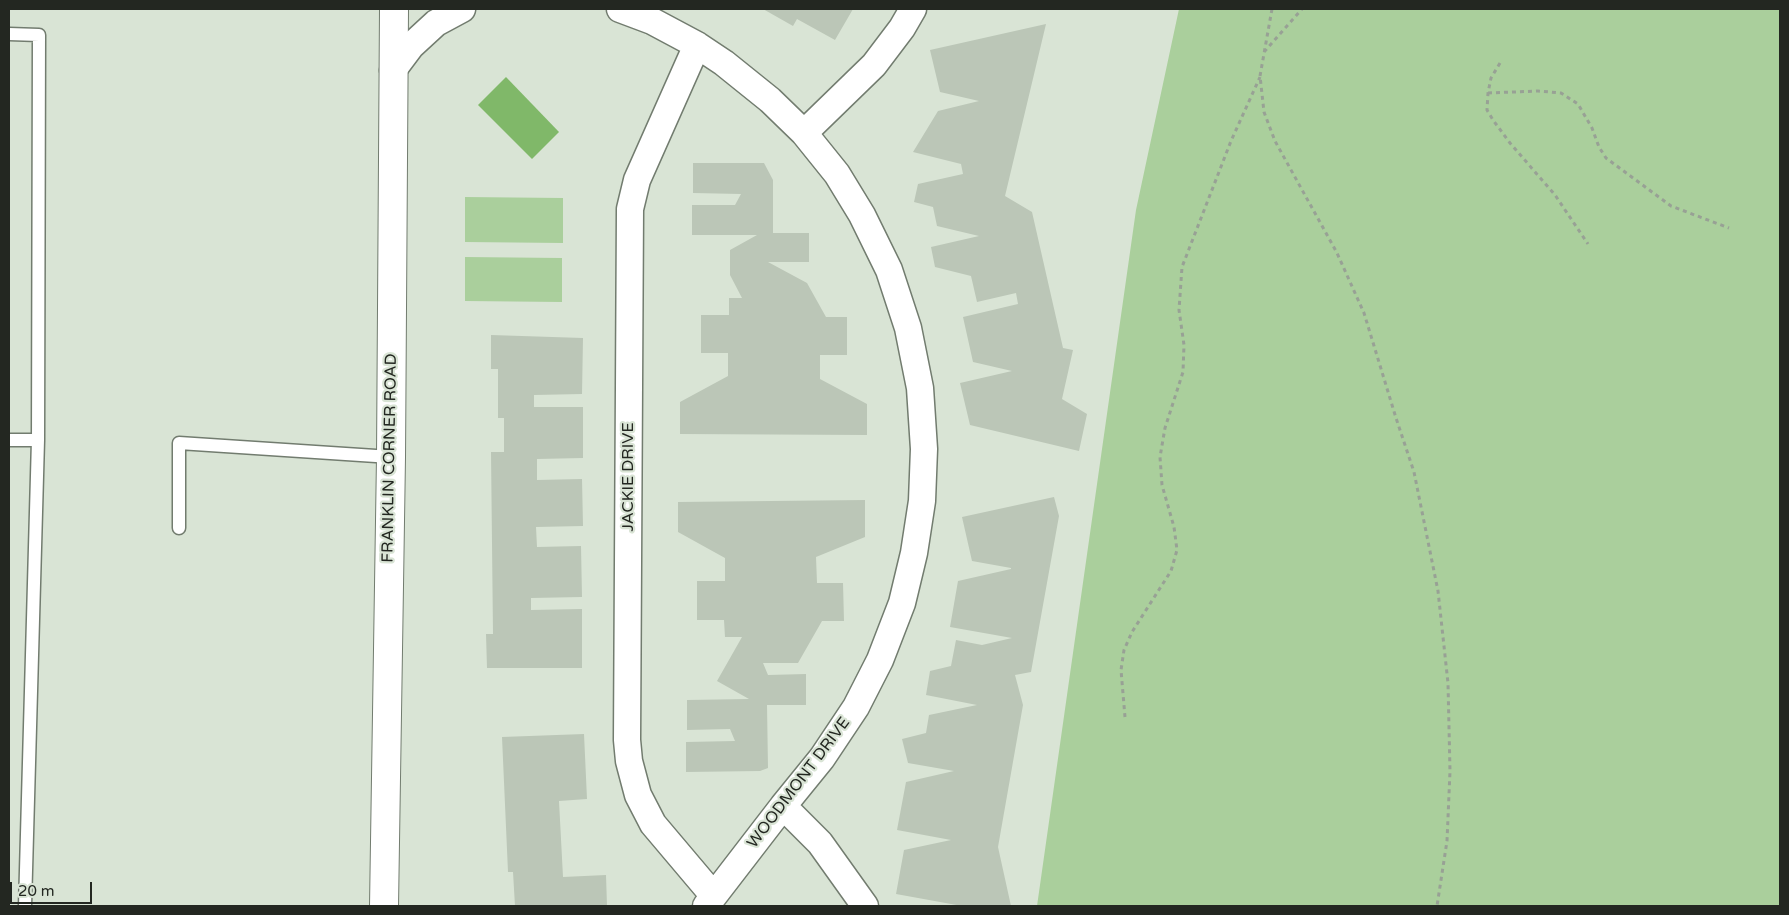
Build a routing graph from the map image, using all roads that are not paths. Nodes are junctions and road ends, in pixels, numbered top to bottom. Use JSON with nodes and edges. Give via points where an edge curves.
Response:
{"nodes":[{"id":1,"x":394,"y":9,"type":"edge"},
{"id":2,"x":462,"y":9,"type":"edge"},
{"id":3,"x":620,"y":9,"type":"edge"},
{"id":4,"x":913,"y":9,"type":"edge"},
{"id":5,"x":9,"y":34,"type":"edge"},
{"id":6,"x":697,"y":45,"type":"junction"},
{"id":7,"x":393,"y":70,"type":"junction"},
{"id":8,"x":804,"y":133,"type":"junction"},
{"id":9,"x":9,"y":440,"type":"edge"},
{"id":10,"x":38,"y":440,"type":"junction"},
{"id":11,"x":391,"y":457,"type":"junction"},
{"id":12,"x":179,"y":528,"type":"dead end"},
{"id":13,"x":783,"y":806,"type":"junction"},
{"id":14,"x":710,"y":901,"type":"edge"},
{"id":15,"x":25,"y":906,"type":"edge"},
{"id":16,"x":384,"y":906,"type":"edge"},
{"id":17,"x":864,"y":906,"type":"edge"}],
"edges":[{"from":1,"to":7,"type":"main road","name":"FRANKLIN CORNER ROAD"},
{"from":2,"to":7,"type":"street","via":[[436,23],[411,46]]},
{"from":3,"to":6,"type":"street","name":"WOODMONT DRIVE","via":[[652,21]]},
{"from":4,"to":8,"type":"street","via":[[874,65]]},
{"from":5,"to":10,"type":"lane","via":[[39,35]]},
{"from":6,"to":8,"type":"street","name":"WOODMONT DRIVE","via":[[770,100]]},
{"from":6,"to":14,"type":"street","name":"JACKIE DRIVE","via":[[637,180],[630,209],[627,740],[638,795],[653,824]]},
{"from":7,"to":11,"type":"main road","name":"FRANKLIN CORNER ROAD"},
{"from":8,"to":13,"type":"street","name":"WOODMONT DRIVE","via":[[842,182],[889,270],[909,336],[920,388],[924,449],[922,501],[914,553],[902,603],[880,660],[856,707]]},
{"from":9,"to":10,"type":"lane"},
{"from":10,"to":15,"type":"lane"},
{"from":11,"to":12,"type":"lane","via":[[179,443]]},
{"from":11,"to":16,"type":"main road","name":"FRANKLIN CORNER ROAD"},
{"from":13,"to":14,"type":"street","name":"WOODMONT DRIVE"},
{"from":13,"to":17,"type":"street","via":[[820,843]]}]}
